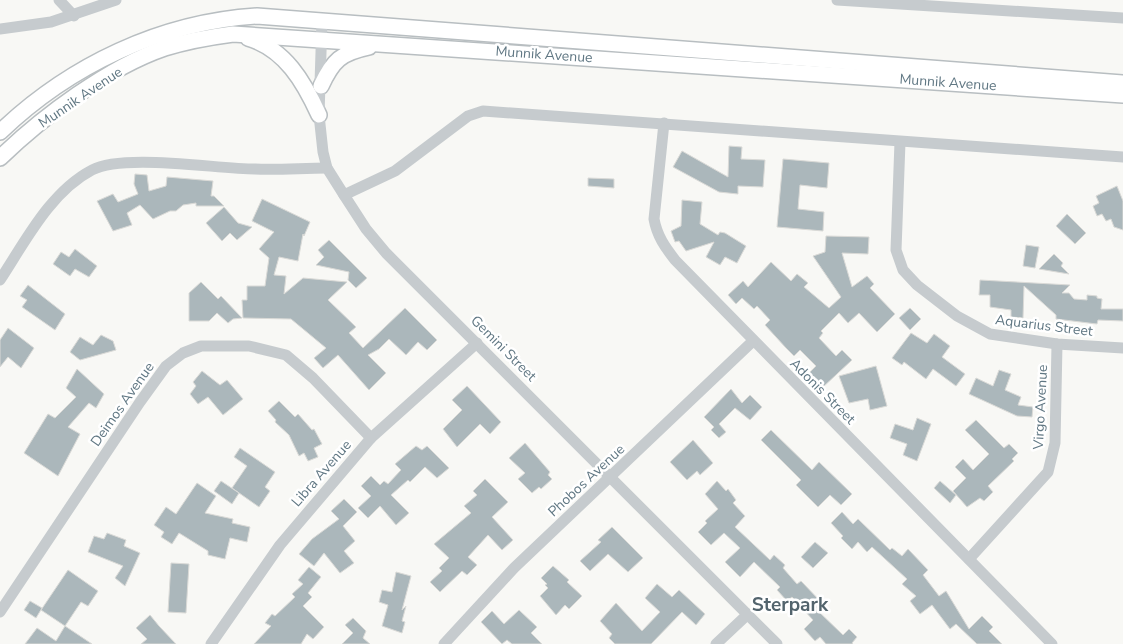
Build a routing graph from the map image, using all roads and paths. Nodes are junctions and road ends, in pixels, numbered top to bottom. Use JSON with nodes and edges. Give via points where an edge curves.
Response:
{"nodes":[{"id":1,"x":59,"y":0,"type":"edge"},
{"id":2,"x":116,"y":0,"type":"edge"},
{"id":3,"x":837,"y":0,"type":"edge"},
{"id":4,"x":1018,"y":5,"type":"edge"},
{"id":5,"x":74,"y":16,"type":"junction"},
{"id":6,"x":1123,"y":18,"type":"edge"},
{"id":7,"x":322,"y":21,"type":"junction"},
{"id":8,"x":0,"y":29,"type":"edge"},
{"id":9,"x":233,"y":34,"type":"junction"},
{"id":10,"x":321,"y":39,"type":"junction"},
{"id":11,"x":387,"y":44,"type":"junction"},
{"id":12,"x":1123,"y":83,"type":"edge"},
{"id":13,"x":321,"y":86,"type":"junction"},
{"id":14,"x":1123,"y":94,"type":"edge"},
{"id":15,"x":40,"y":98,"type":"junction"},
{"id":16,"x":319,"y":116,"type":"junction"},
{"id":17,"x":0,"y":120,"type":"edge"},
{"id":18,"x":664,"y":123,"type":"junction"},
{"id":19,"x":0,"y":132,"type":"edge"},
{"id":20,"x":900,"y":142,"type":"junction"},
{"id":21,"x":1123,"y":157,"type":"edge"},
{"id":22,"x":0,"y":158,"type":"edge"},
{"id":23,"x":328,"y":168,"type":"junction"},
{"id":24,"x":344,"y":195,"type":"junction"},
{"id":25,"x":0,"y":280,"type":"edge"},
{"id":26,"x":753,"y":341,"type":"junction"},
{"id":27,"x":477,"y":343,"type":"junction"},
{"id":28,"x":1057,"y":344,"type":"junction"},
{"id":29,"x":1123,"y":348,"type":"edge"},
{"id":30,"x":371,"y":438,"type":"junction"},
{"id":31,"x":611,"y":477,"type":"junction"},
{"id":32,"x":969,"y":559,"type":"junction"},
{"id":33,"x":0,"y":612,"type":"edge"},
{"id":34,"x":748,"y":614,"type":"junction"},
{"id":35,"x":211,"y":644,"type":"edge"},
{"id":36,"x":444,"y":644,"type":"edge"},
{"id":37,"x":716,"y":644,"type":"edge"},
{"id":38,"x":777,"y":644,"type":"edge"},
{"id":39,"x":1052,"y":644,"type":"edge"}],
"edges":[{"from":1,"to":5,"type":"street"},
{"from":2,"to":5,"type":"street"},
{"from":3,"to":4,"type":"street"},
{"from":4,"to":6,"type":"street"},
{"from":5,"to":8,"type":"street"},
{"from":7,"to":10,"type":"street","name":"Gemini Street"},
{"from":7,"to":12,"type":"main road","name":"Munnik Avenue"},
{"from":7,"to":15,"type":"main road","name":"Munnik Avenue","via":[[232,17],[163,32],[98,61]]},
{"from":9,"to":10,"type":"main road","name":"Munnik Avenue"},
{"from":9,"to":16,"type":"main road","via":[[265,44],[285,61],[301,80]]},
{"from":9,"to":22,"type":"main road","name":"Munnik Avenue","via":[[164,49],[128,65],[77,96]]},
{"from":10,"to":11,"type":"main road","name":"Munnik Avenue"},
{"from":10,"to":13,"type":"street","name":"Gemini Street"},
{"from":11,"to":13,"type":"main road","via":[[340,56]]},
{"from":11,"to":14,"type":"main road","name":"Munnik Avenue"},
{"from":13,"to":16,"type":"street","name":"Gemini Street"},
{"from":15,"to":17,"type":"main road"},
{"from":15,"to":19,"type":"main road","name":"Munnik Avenue"},
{"from":16,"to":23,"type":"street","name":"Gemini Street","via":[[320,138]]},
{"from":18,"to":20,"type":"street"},
{"from":18,"to":24,"type":"street","via":[[483,111],[468,116],[395,172]]},
{"from":18,"to":26,"type":"street","name":"Adonis Street","via":[[655,199],[656,232],[675,260]]},
{"from":20,"to":21,"type":"street"},
{"from":20,"to":28,"type":"street","name":"Aquarius Street","via":[[896,250],[903,270],[917,286],[981,330]]},
{"from":23,"to":24,"type":"street","name":"Gemini Street"},
{"from":23,"to":25,"type":"street","via":[[255,170],[126,162],[93,169],[79,178],[48,209]]},
{"from":24,"to":27,"type":"street","name":"Gemini Street","via":[[374,240]]},
{"from":26,"to":31,"type":"street","name":"Phobos Avenue"},
{"from":26,"to":32,"type":"street","name":"Adonis Street"},
{"from":27,"to":30,"type":"street","name":"Libra Avenue"},
{"from":27,"to":31,"type":"street","name":"Gemini Street"},
{"from":28,"to":29,"type":"street","name":"Aquarius Street"},
{"from":28,"to":32,"type":"street","name":"Virgo Avenue","via":[[1055,443],[1048,472]]},
{"from":30,"to":33,"type":"street","name":"Deimos Avenue","via":[[286,355],[249,346],[201,346],[183,353],[166,366],[146,394]]},
{"from":30,"to":35,"type":"street","name":"Libra Avenue","via":[[280,545]]},
{"from":31,"to":34,"type":"street","name":"Gemini Street"},
{"from":31,"to":36,"type":"street","name":"Phobos Avenue","via":[[514,568]]},
{"from":32,"to":39,"type":"street","name":"Adonis Street"},
{"from":34,"to":37,"type":"street"},
{"from":34,"to":38,"type":"street","name":"Gemini Street"}]}
